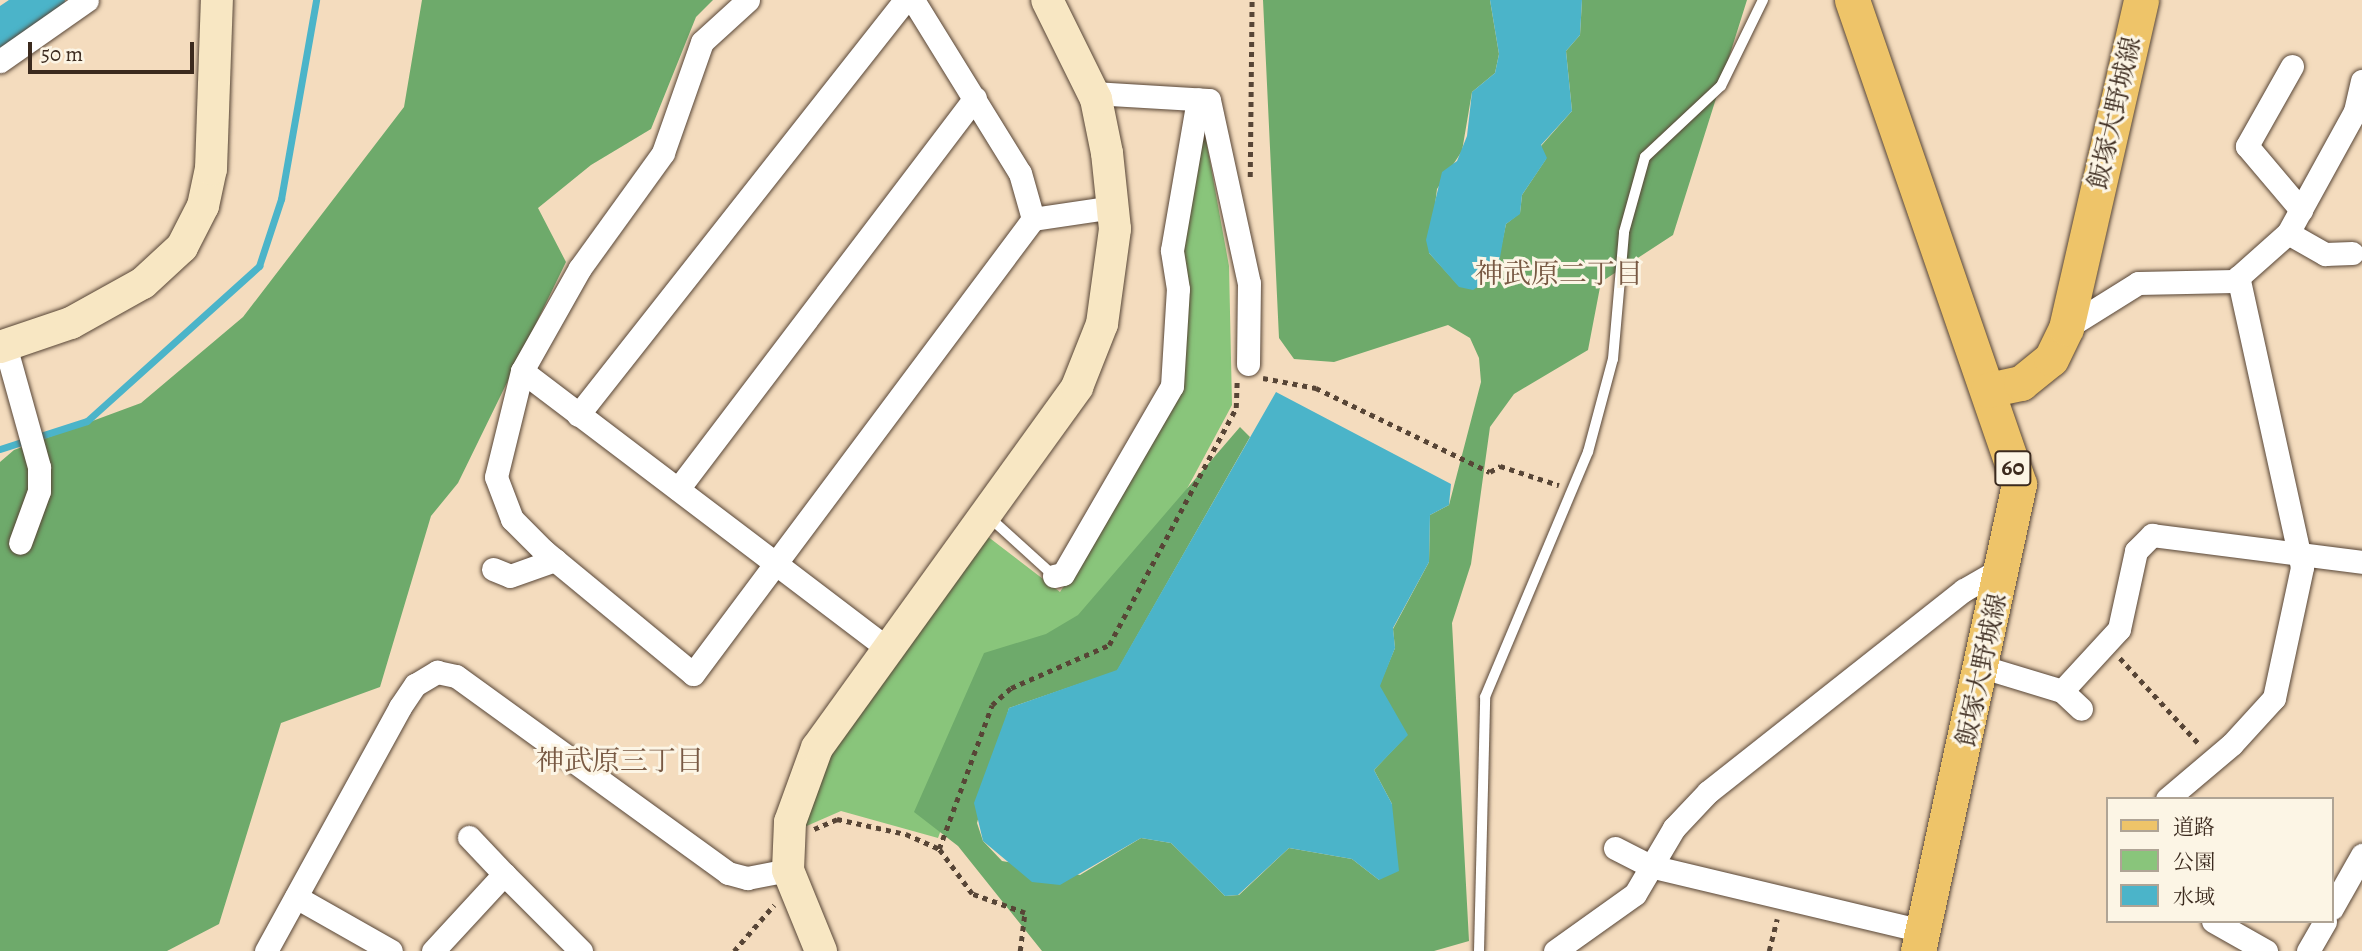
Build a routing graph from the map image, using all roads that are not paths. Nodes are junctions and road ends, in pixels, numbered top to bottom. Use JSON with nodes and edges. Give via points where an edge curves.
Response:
{"nodes":[{"id":1,"x":87,"y":0,"type":"edge"},
{"id":2,"x":217,"y":0,"type":"edge"},
{"id":3,"x":748,"y":0,"type":"edge"},
{"id":4,"x":905,"y":0,"type":"edge"},
{"id":5,"x":913,"y":0,"type":"edge"},
{"id":6,"x":1047,"y":0,"type":"edge"},
{"id":7,"x":1763,"y":0,"type":"edge"},
{"id":8,"x":1852,"y":0,"type":"edge"},
{"id":9,"x":2140,"y":0,"type":"edge"},
{"id":10,"x":0,"y":61,"type":"edge"},
{"id":11,"x":2292,"y":66,"type":"dead end"},
{"id":12,"x":2362,"y":81,"type":"edge"},
{"id":13,"x":1092,"y":93,"type":"junction"},
{"id":14,"x":975,"y":98,"type":"junction"},
{"id":15,"x":1198,"y":99,"type":"junction"},
{"id":16,"x":1113,"y":207,"type":"junction"},
{"id":17,"x":2301,"y":209,"type":"junction"},
{"id":18,"x":1033,"y":219,"type":"junction"},
{"id":19,"x":2288,"y":233,"type":"junction"},
{"id":20,"x":2352,"y":253,"type":"dead end"},
{"id":21,"x":2238,"y":277,"type":"junction"},
{"id":22,"x":2066,"y":328,"type":"junction"},
{"id":23,"x":3,"y":346,"type":"edge"},
{"id":24,"x":1243,"y":366,"type":"road end"},
{"id":25,"x":522,"y":371,"type":"junction"},
{"id":26,"x":1988,"y":390,"type":"junction"},
{"id":27,"x":578,"y":415,"type":"junction"},
{"id":28,"x":678,"y":489,"type":"junction"},
{"id":29,"x":987,"y":515,"type":"junction"},
{"id":30,"x":20,"y":543,"type":"dead end"},
{"id":31,"x":2302,"y":553,"type":"junction"},
{"id":32,"x":555,"y":560,"type":"junction"},
{"id":33,"x":777,"y":562,"type":"junction"},
{"id":34,"x":2362,"y":562,"type":"edge"},
{"id":35,"x":2004,"y":568,"type":"junction"},
{"id":36,"x":493,"y":569,"type":"dead end"},
{"id":37,"x":1055,"y":576,"type":"joint"},
{"id":38,"x":890,"y":650,"type":"junction"},
{"id":39,"x":1983,"y":667,"type":"junction"},
{"id":40,"x":2062,"y":691,"type":"junction"},
{"id":41,"x":2081,"y":709,"type":"dead end"},
{"id":42,"x":2169,"y":797,"type":"edge"},
{"id":43,"x":469,"y":837,"type":"dead end"},
{"id":44,"x":1615,"y":848,"type":"dead end"},
{"id":45,"x":2362,"y":855,"type":"edge"},
{"id":46,"x":1650,"y":866,"type":"junction"},
{"id":47,"x":504,"y":874,"type":"junction"},
{"id":48,"x":790,"y":879,"type":"junction"},
{"id":49,"x":296,"y":897,"type":"junction"},
{"id":50,"x":2334,"y":904,"type":"edge"},
{"id":51,"x":2217,"y":923,"type":"edge"},
{"id":52,"x":2324,"y":923,"type":"edge"},
{"id":53,"x":1921,"y":941,"type":"edge"},
{"id":54,"x":266,"y":951,"type":"edge"},
{"id":55,"x":391,"y":951,"type":"edge"},
{"id":56,"x":433,"y":951,"type":"edge"},
{"id":57,"x":582,"y":951,"type":"edge"},
{"id":58,"x":821,"y":951,"type":"edge"},
{"id":59,"x":1479,"y":951,"type":"edge"},
{"id":60,"x":1555,"y":951,"type":"edge"},
{"id":61,"x":2266,"y":951,"type":"edge"},
{"id":62,"x":2308,"y":951,"type":"edge"}],
"edges":[{"from":1,"to":10,"type":"street"},
{"from":2,"to":23,"type":"street","via":[[211,169],[203,206],[182,247],[143,283],[83,316]]},
{"from":3,"to":25,"type":"street","via":[[702,42],[663,153],[580,268]]},
{"from":4,"to":27,"type":"street"},
{"from":5,"to":14,"type":"street"},
{"from":6,"to":13,"type":"street"},
{"from":7,"to":59,"type":"lane","via":[[1721,86],[1645,158],[1624,232],[1613,359],[1574,490],[1485,697]]},
{"from":8,"to":26,"type":"main road","name":"飯塚大野城線","number":"60"},
{"from":9,"to":22,"type":"main road","name":"飯塚大野城線"},
{"from":11,"to":17,"type":"street","via":[[2248,146]]},
{"from":12,"to":17,"type":"street","via":[[2355,111]]},
{"from":13,"to":15,"type":"street"},
{"from":13,"to":16,"type":"street"},
{"from":14,"to":18,"type":"street","via":[[1020,173]]},
{"from":14,"to":28,"type":"street"},
{"from":15,"to":24,"type":"street","via":[[1209,100],[1242,246]]},
{"from":15,"to":37,"type":"street","via":[[1172,250],[1178,289],[1172,386],[1063,574]]},
{"from":16,"to":18,"type":"street"},
{"from":16,"to":29,"type":"street","via":[[1115,229],[1097,337],[1077,387]]},
{"from":17,"to":19,"type":"street"},
{"from":18,"to":33,"type":"street"},
{"from":19,"to":20,"type":"street","via":[[2325,254]]},
{"from":19,"to":21,"type":"street"},
{"from":21,"to":22,"type":"street","via":[[2138,283]]},
{"from":21,"to":31,"type":"street"},
{"from":22,"to":26,"type":"main road","name":"飯塚大野城線","via":[[2041,367],[2021,383]]},
{"from":23,"to":30,"type":"street","via":[[39,467],[39,491]]},
{"from":25,"to":27,"type":"street"},
{"from":25,"to":32,"type":"street","via":[[496,477],[499,499]]},
{"from":26,"to":35,"type":"main road","name":"飯塚大野城線","number":"60","via":[[2019,484]]},
{"from":27,"to":28,"type":"street"},
{"from":28,"to":33,"type":"street"},
{"from":29,"to":37,"type":"lane"},
{"from":29,"to":38,"type":"street"},
{"from":31,"to":34,"type":"street"},
{"from":31,"to":40,"type":"street","via":[[2152,535],[2136,551],[2119,629]]},
{"from":31,"to":42,"type":"street","via":[[2274,698],[2213,761]]},
{"from":32,"to":33,"type":"street","via":[[686,682]]},
{"from":32,"to":36,"type":"street","via":[[510,576]]},
{"from":33,"to":38,"type":"street"},
{"from":35,"to":39,"type":"main road","name":"飯塚大野城線","number":"60"},
{"from":35,"to":46,"type":"street","via":[[1964,590],[1708,792]]},
{"from":38,"to":48,"type":"street","via":[[817,748],[790,836]]},
{"from":39,"to":40,"type":"street"},
{"from":39,"to":53,"type":"main road","name":"飯塚大野城線","number":"60"},
{"from":40,"to":41,"type":"street"},
{"from":43,"to":47,"type":"street"},
{"from":44,"to":46,"type":"street"},
{"from":45,"to":50,"type":"street"},
{"from":46,"to":53,"type":"street","via":[[1782,897]]},
{"from":46,"to":60,"type":"street","via":[[1635,894]]},
{"from":47,"to":56,"type":"street"},
{"from":47,"to":57,"type":"street"},
{"from":48,"to":49,"type":"street","via":[[728,873],[456,676],[437,672],[415,685],[400,708]]},
{"from":48,"to":58,"type":"street"},
{"from":49,"to":54,"type":"street"},
{"from":49,"to":55,"type":"street"},
{"from":51,"to":61,"type":"street"},
{"from":52,"to":62,"type":"street"}]}
